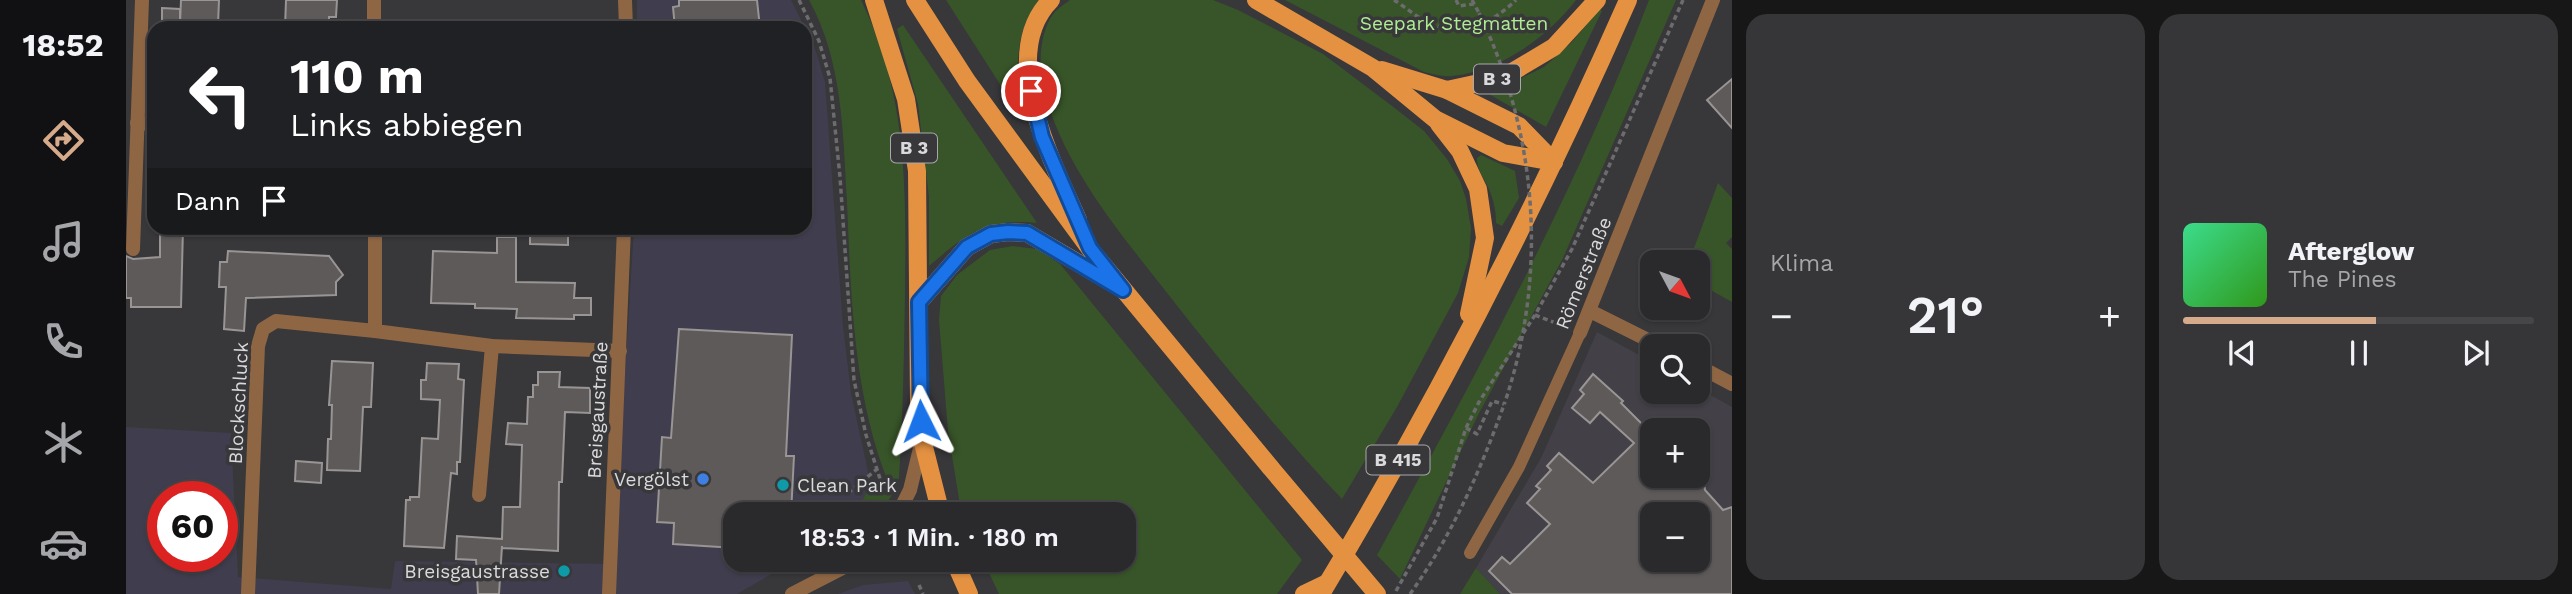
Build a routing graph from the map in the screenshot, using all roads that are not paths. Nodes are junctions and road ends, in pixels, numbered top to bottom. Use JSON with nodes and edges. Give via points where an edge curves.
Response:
{"nodes":[{"id":1,"x":142,"y":0,"type":"edge"},
{"id":2,"x":373,"y":0,"type":"edge"},
{"id":3,"x":625,"y":0,"type":"edge"},
{"id":4,"x":874,"y":0,"type":"edge"},
{"id":5,"x":915,"y":0,"type":"edge"},
{"id":6,"x":1051,"y":0,"type":"edge"},
{"id":7,"x":1256,"y":0,"type":"edge"},
{"id":8,"x":1597,"y":0,"type":"edge"},
{"id":9,"x":1628,"y":0,"type":"edge"},
{"id":10,"x":1713,"y":0,"type":"edge"},
{"id":11,"x":374,"y":21,"type":"edge"},
{"id":12,"x":619,"y":21,"type":"edge"},
{"id":13,"x":1373,"y":68,"type":"junction"},
{"id":14,"x":1447,"y":90,"type":"junction"},
{"id":15,"x":1435,"y":119,"type":"junction"},
{"id":16,"x":137,"y":123,"type":"junction"},
{"id":17,"x":147,"y":124,"type":"edge"},
{"id":18,"x":1554,"y":162,"type":"junction"},
{"id":19,"x":375,"y":235,"type":"edge"},
{"id":20,"x":624,"y":235,"type":"edge"},
{"id":21,"x":1090,"y":248,"type":"junction"},
{"id":22,"x":132,"y":249,"type":"dead end"},
{"id":23,"x":1123,"y":290,"type":"junction"},
{"id":24,"x":919,"y":302,"type":"junction"},
{"id":25,"x":1590,"y":311,"type":"junction"},
{"id":26,"x":375,"y":331,"type":"junction"},
{"id":27,"x":1580,"y":333,"type":"joint"},
{"id":28,"x":1465,"y":335,"type":"junction"},
{"id":29,"x":1640,"y":336,"type":"edge"},
{"id":30,"x":492,"y":346,"type":"junction"},
{"id":31,"x":620,"y":351,"type":"junction"},
{"id":32,"x":1710,"y":372,"type":"edge"},
{"id":33,"x":1732,"y":384,"type":"edge"},
{"id":34,"x":922,"y":439,"type":"junction"},
{"id":35,"x":479,"y":495,"type":"dead end"},
{"id":36,"x":904,"y":502,"type":"edge"},
{"id":37,"x":938,"y":502,"type":"edge"},
{"id":38,"x":1470,"y":553,"type":"dead end"},
{"id":39,"x":835,"y":572,"type":"edge"},
{"id":40,"x":959,"y":572,"type":"edge"},
{"id":41,"x":1324,"y":589,"type":"edge"},
{"id":42,"x":248,"y":594,"type":"edge"},
{"id":43,"x":609,"y":594,"type":"edge"},
{"id":44,"x":792,"y":594,"type":"edge"},
{"id":45,"x":969,"y":594,"type":"edge"},
{"id":46,"x":1304,"y":594,"type":"edge"},
{"id":47,"x":1377,"y":594,"type":"edge"}],
"edges":[{"from":1,"to":16,"type":"street"},
{"from":2,"to":11,"type":"street"},
{"from":3,"to":12,"type":"street"},
{"from":4,"to":24,"type":"main road","number":"B 3","via":[[906,99],[917,171]]},
{"from":5,"to":21,"type":"main road","via":[[967,81]]},
{"from":6,"to":21,"type":"main road","via":[[1041,10],[1029,48],[1031,91],[1042,137]]},
{"from":7,"to":13,"type":"main road","number":"B 3"},
{"from":8,"to":14,"type":"main road","number":"B 3","via":[[1554,47],[1502,78]]},
{"from":9,"to":18,"type":"main road","number":"B 415"},
{"from":10,"to":25,"type":"street","name":"Römerstraße"},
{"from":13,"to":14,"type":"main road","number":"B 3"},
{"from":13,"to":15,"type":"main road","number":"B 3"},
{"from":14,"to":18,"type":"main road","number":"B 3","via":[[1519,126]]},
{"from":15,"to":18,"type":"main road","number":"B 3","via":[[1503,153]]},
{"from":15,"to":28,"type":"main road","number":"B 3","via":[[1460,151],[1480,202],[1485,238]]},
{"from":16,"to":17,"type":"street"},
{"from":16,"to":22,"type":"street"},
{"from":18,"to":28,"type":"main road","number":"B 415"},
{"from":19,"to":26,"type":"street"},
{"from":20,"to":31,"type":"street","name":"Breisgaustraße"},
{"from":21,"to":23,"type":"main road"},
{"from":23,"to":24,"type":"main road","via":[[1027,233],[1008,232],[991,234],[967,247]]},
{"from":23,"to":47,"type":"main road","bridge":true},
{"from":24,"to":34,"type":"main road","number":"B 3"},
{"from":25,"to":27,"type":"street","name":"Römerstraße"},
{"from":25,"to":29,"type":"street"},
{"from":26,"to":30,"type":"street","name":"Blockschluck"},
{"from":26,"to":42,"type":"street","name":"Blockschluck","via":[[276,321],[263,329],[258,346]]},
{"from":27,"to":38,"type":"lane","name":"Römerstraße","via":[[1519,467]]},
{"from":28,"to":41,"type":"main road","number":"B 415"},
{"from":30,"to":31,"type":"street","name":"Blockschluck"},
{"from":30,"to":35,"type":"street"},
{"from":31,"to":43,"type":"street","name":"Breisgaustraße"},
{"from":32,"to":33,"type":"street"},
{"from":34,"to":36,"type":"street","number":"B 3"},
{"from":34,"to":37,"type":"main road","number":"B 3"},
{"from":39,"to":44,"type":"street"},
{"from":40,"to":45,"type":"main road"},
{"from":41,"to":46,"type":"main road"}]}
